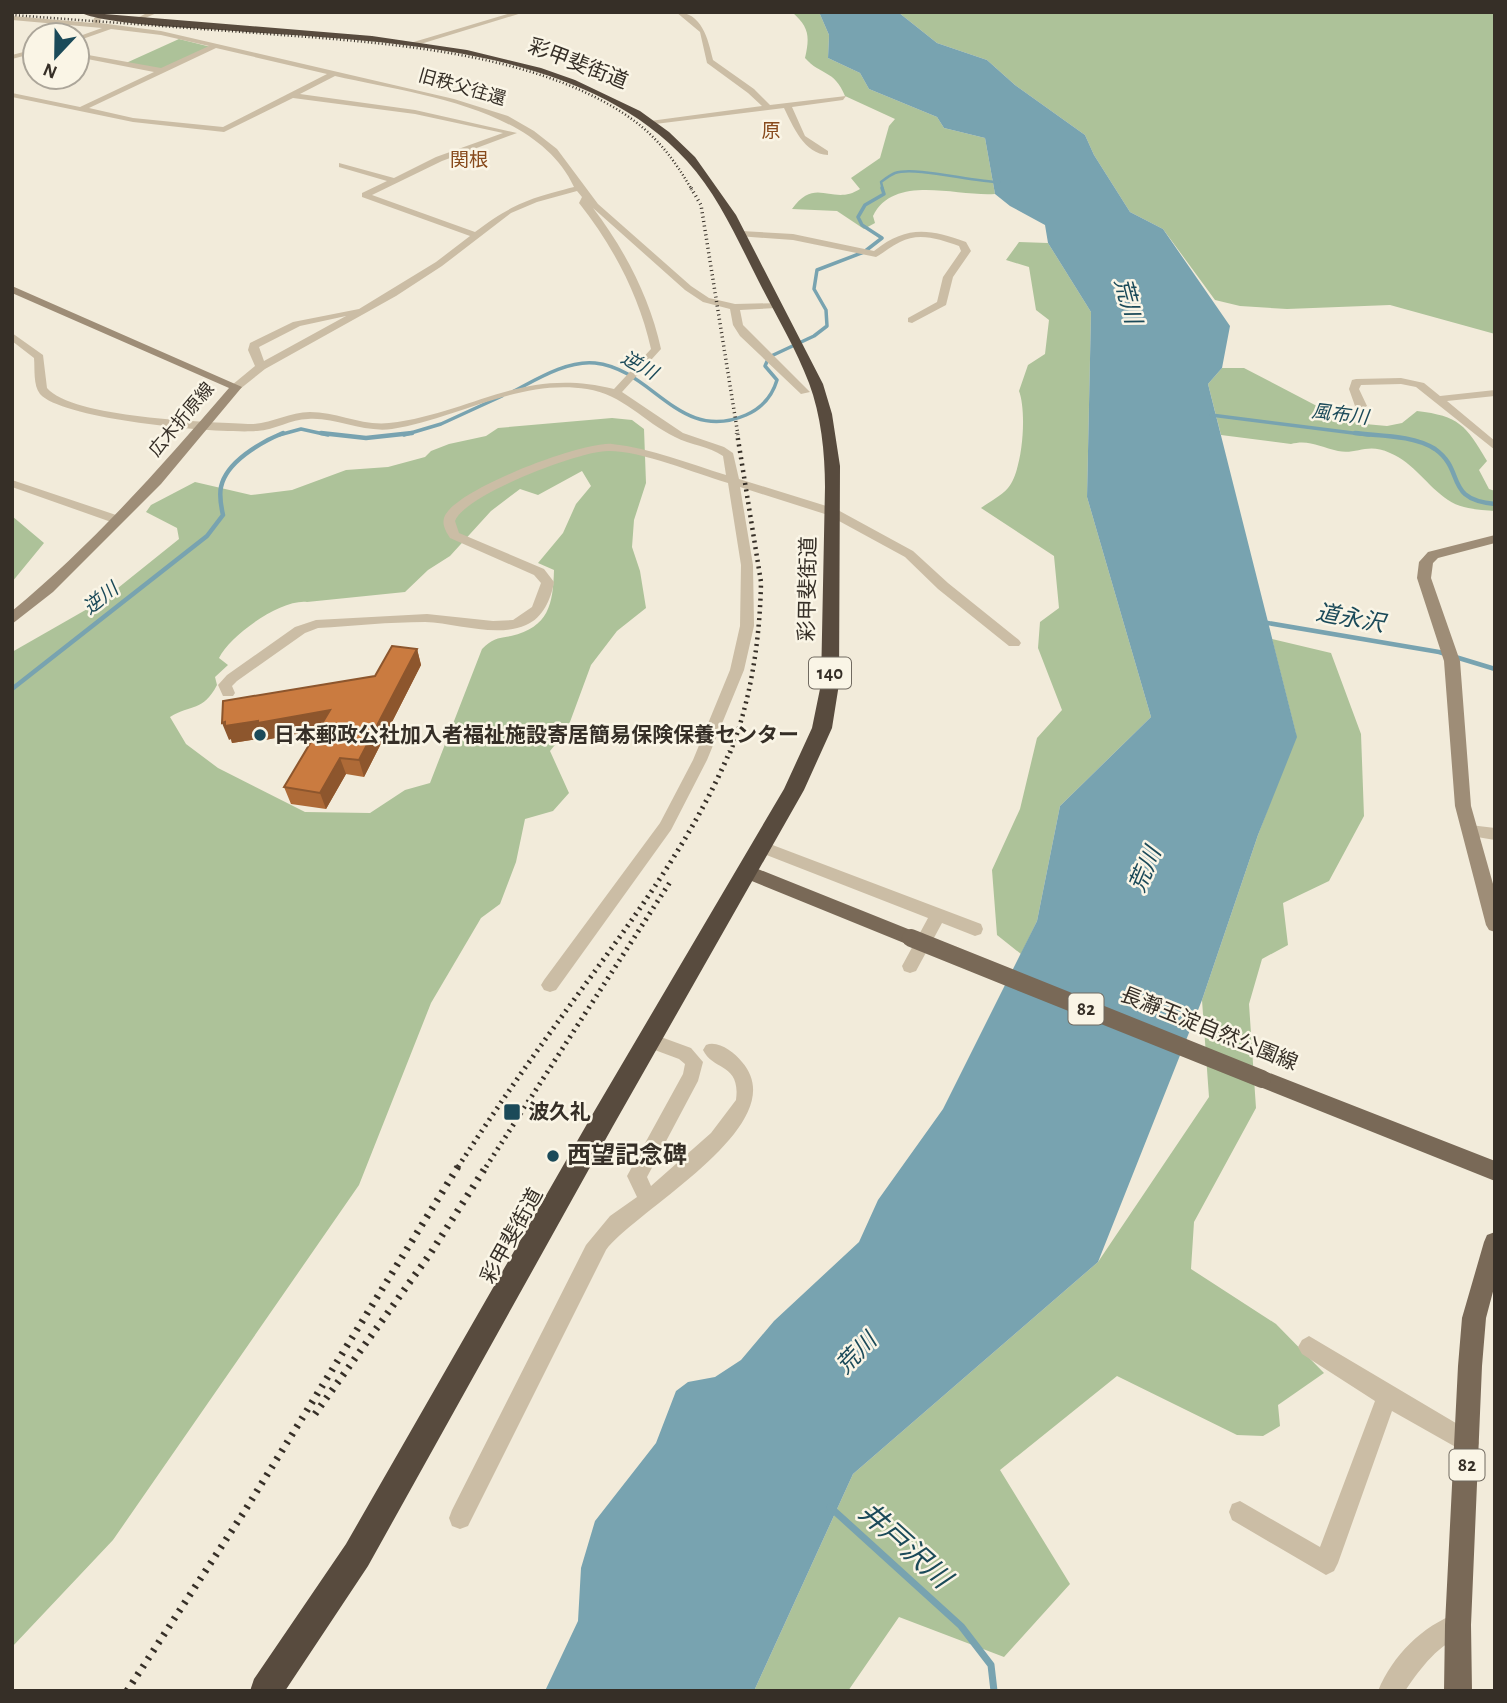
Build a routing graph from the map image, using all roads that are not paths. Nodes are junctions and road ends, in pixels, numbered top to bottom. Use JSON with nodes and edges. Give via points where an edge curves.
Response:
{"nodes":[{"id":1,"x":156,"y":12,"type":"edge"},
{"id":2,"x":522,"y":12,"type":"edge"},
{"id":3,"x":678,"y":12,"type":"edge"},
{"id":4,"x":12,"y":18,"type":"edge"},
{"id":5,"x":98,"y":18,"type":"edge"},
{"id":6,"x":134,"y":21,"type":"junction"},
{"id":7,"x":411,"y":44,"type":"junction"},
{"id":8,"x":215,"y":46,"type":"junction"},
{"id":9,"x":91,"y":58,"type":"edge"},
{"id":10,"x":163,"y":71,"type":"junction"},
{"id":11,"x":334,"y":73,"type":"junction"},
{"id":12,"x":12,"y":95,"type":"edge"},
{"id":13,"x":291,"y":95,"type":"junction"},
{"id":14,"x":843,"y":98,"type":"dead end"},
{"id":15,"x":787,"y":106,"type":"junction"},
{"id":16,"x":768,"y":108,"type":"junction"},
{"id":17,"x":79,"y":110,"type":"junction"},
{"id":18,"x":650,"y":123,"type":"junction"},
{"id":19,"x":512,"y":133,"type":"junction"},
{"id":20,"x":539,"y":139,"type":"junction"},
{"id":21,"x":825,"y":153,"type":"dead end"},
{"id":22,"x":342,"y":165,"type":"dead end"},
{"id":23,"x":395,"y":181,"type":"junction"},
{"id":24,"x":583,"y":193,"type":"junction"},
{"id":25,"x":741,"y":234,"type":"junction"},
{"id":26,"x":477,"y":235,"type":"junction"},
{"id":27,"x":12,"y":289,"type":"edge"},
{"id":28,"x":776,"y":306,"type":"junction"},
{"id":29,"x":735,"y":307,"type":"junction"},
{"id":30,"x":364,"y":311,"type":"junction"},
{"id":31,"x":912,"y":320,"type":"dead end"},
{"id":32,"x":12,"y":336,"type":"edge"},
{"id":33,"x":261,"y":367,"type":"junction"},
{"id":34,"x":236,"y":387,"type":"junction"},
{"id":35,"x":805,"y":392,"type":"dead end"},
{"id":36,"x":616,"y":393,"type":"junction"},
{"id":37,"x":1495,"y":393,"type":"edge"},
{"id":38,"x":1439,"y":399,"type":"junction"},
{"id":39,"x":1361,"y":406,"type":"dead end"},
{"id":40,"x":202,"y":424,"type":"junction"},
{"id":41,"x":1495,"y":447,"type":"edge"},
{"id":42,"x":734,"y":482,"type":"junction"},
{"id":43,"x":12,"y":483,"type":"edge"},
{"id":44,"x":832,"y":512,"type":"junction"},
{"id":45,"x":118,"y":520,"type":"junction"},
{"id":46,"x":1495,"y":539,"type":"edge"},
{"id":47,"x":12,"y":619,"type":"edge"},
{"id":48,"x":1014,"y":643,"type":"dead end"},
{"id":49,"x":228,"y":693,"type":"dead end"},
{"id":50,"x":1470,"y":831,"type":"junction"},
{"id":51,"x":1495,"y":834,"type":"edge"},
{"id":52,"x":762,"y":847,"type":"junction"},
{"id":53,"x":748,"y":872,"type":"junction"},
{"id":54,"x":938,"y":915,"type":"junction"},
{"id":55,"x":1495,"y":925,"type":"edge"},
{"id":56,"x":975,"y":929,"type":"dead end"},
{"id":57,"x":911,"y":966,"type":"dead end"},
{"id":58,"x":550,"y":985,"type":"dead end"},
{"id":59,"x":650,"y":1041,"type":"junction"},
{"id":60,"x":712,"y":1050,"type":"dead end"},
{"id":61,"x":1495,"y":1171,"type":"edge"},
{"id":62,"x":648,"y":1200,"type":"junction"},
{"id":63,"x":1493,"y":1253,"type":"edge"},
{"id":64,"x":1309,"y":1347,"type":"dead end"},
{"id":65,"x":1387,"y":1396,"type":"junction"},
{"id":66,"x":1468,"y":1443,"type":"junction"},
{"id":67,"x":1240,"y":1512,"type":"dead end"},
{"id":68,"x":460,"y":1518,"type":"dead end"},
{"id":69,"x":1458,"y":1625,"type":"junction"},
{"id":70,"x":266,"y":1691,"type":"edge"},
{"id":71,"x":1390,"y":1691,"type":"edge"},
{"id":72,"x":1458,"y":1691,"type":"edge"}],
"edges":[{"from":1,"to":6,"type":"street"},
{"from":2,"to":7,"type":"street"},
{"from":3,"to":16,"type":"street","via":[[703,32],[710,61]]},
{"from":4,"to":5,"type":"street","name":"旧秩父往還"},
{"from":5,"to":6,"type":"highway","name":"彩甲斐街道","number":"140"},
{"from":5,"to":8,"type":"street","name":"旧秩父往還"},
{"from":6,"to":7,"type":"highway","name":"彩甲斐街道","number":"140"},
{"from":7,"to":18,"type":"highway","name":"彩甲斐街道","number":"140","via":[[498,59],[568,80]]},
{"from":8,"to":10,"type":"street"},
{"from":8,"to":11,"type":"street","name":"旧秩父往還"},
{"from":9,"to":10,"type":"street"},
{"from":10,"to":17,"type":"street"},
{"from":11,"to":13,"type":"street"},
{"from":11,"to":20,"type":"street","name":"旧秩父往還","via":[[474,107],[505,118]]},
{"from":12,"to":17,"type":"street"},
{"from":13,"to":17,"type":"street","via":[[223,130]]},
{"from":13,"to":19,"type":"street","via":[[415,112]]},
{"from":14,"to":15,"type":"street"},
{"from":15,"to":16,"type":"street"},
{"from":15,"to":21,"type":"street","via":[[802,137]]},
{"from":16,"to":18,"type":"street"},
{"from":18,"to":25,"type":"highway","name":"彩甲斐街道","number":"140","via":[[699,162]]},
{"from":19,"to":20,"type":"street"},
{"from":19,"to":23,"type":"street","via":[[450,154]]},
{"from":20,"to":24,"type":"street","name":"旧秩父往還","via":[[571,171]]},
{"from":22,"to":23,"type":"street"},
{"from":23,"to":26,"type":"street","via":[[365,195]]},
{"from":24,"to":26,"type":"street","via":[[518,206]]},
{"from":24,"to":29,"type":"street","name":"旧秩父往還","via":[[688,288],[706,300]]},
{"from":24,"to":36,"type":"street","via":[[583,203],[598,218],[634,280],[656,349]]},
{"from":25,"to":28,"type":"highway","name":"彩甲斐街道","number":"140"},
{"from":25,"to":31,"type":"street","via":[[793,237],[876,254],[891,241],[918,231],[963,244],[966,251],[948,277],[942,303]]},
{"from":26,"to":30,"type":"street"},
{"from":27,"to":34,"type":"main road","name":"広木折原線"},
{"from":28,"to":29,"type":"street","name":"旧秩父往還"},
{"from":28,"to":44,"type":"highway","name":"彩甲斐街道","number":"140","via":[[812,374],[823,410],[831,459]]},
{"from":29,"to":35,"type":"street","via":[[744,334]]},
{"from":30,"to":33,"type":"street"},
{"from":30,"to":33,"type":"street","via":[[309,320],[254,345]]},
{"from":32,"to":40,"type":"street","via":[[39,357],[42,388],[55,399],[98,414]]},
{"from":33,"to":34,"type":"street"},
{"from":34,"to":40,"type":"main road","name":"広木折原線"},
{"from":36,"to":40,"type":"street","via":[[585,383],[563,383],[495,395],[379,427],[310,415],[260,428]]},
{"from":36,"to":42,"type":"street","via":[[679,435],[726,452]]},
{"from":37,"to":38,"type":"street"},
{"from":38,"to":39,"type":"street","via":[[1411,382],[1356,382]]},
{"from":38,"to":41,"type":"street"},
{"from":40,"to":45,"type":"main road","name":"広木折原線"},
{"from":42,"to":44,"type":"street"},
{"from":42,"to":49,"type":"street","via":[[611,447],[585,450],[481,491],[457,506],[449,524],[454,535],[539,572],[548,582],[545,597],[524,621],[498,626],[433,619],[316,624],[300,630],[232,678],[225,685]]},
{"from":42,"to":58,"type":"street","via":[[747,565],[748,605],[737,670],[700,760],[666,826]]},
{"from":43,"to":45,"type":"street"},
{"from":44,"to":48,"type":"street","via":[[909,554]]},
{"from":44,"to":52,"type":"highway","name":"彩甲斐街道","number":"140","via":[[827,709],[815,750]]},
{"from":45,"to":47,"type":"main road","name":"広木折原線"},
{"from":46,"to":50,"type":"main road","via":[[1433,555],[1423,569],[1452,661],[1463,806]]},
{"from":50,"to":51,"type":"street"},
{"from":50,"to":55,"type":"main road"},
{"from":52,"to":53,"type":"highway","name":"彩甲斐街道","number":"140"},
{"from":52,"to":54,"type":"street"},
{"from":53,"to":59,"type":"highway","name":"彩甲斐街道","number":"140"},
{"from":53,"to":61,"type":"main road","name":"長瀞玉淀自然公園線","number":"82","bridge":true},
{"from":54,"to":56,"type":"street"},
{"from":54,"to":57,"type":"street"},
{"from":59,"to":62,"type":"street","via":[[685,1053],[694,1062],[692,1075],[637,1177]]},
{"from":59,"to":70,"type":"highway","name":"彩甲斐街道","number":"140","via":[[357,1555]]},
{"from":60,"to":62,"type":"street","via":[[743,1074],[746,1099],[699,1158]]},
{"from":62,"to":68,"type":"street","via":[[606,1231],[593,1252]]},
{"from":63,"to":66,"type":"main road","number":"82","via":[[1474,1318]]},
{"from":64,"to":65,"type":"street"},
{"from":65,"to":66,"type":"street"},
{"from":65,"to":67,"type":"street","via":[[1326,1563]]},
{"from":66,"to":69,"type":"main road","number":"82"},
{"from":69,"to":71,"type":"street","via":[[1428,1639]]},
{"from":69,"to":72,"type":"main road","number":"82"}]}
